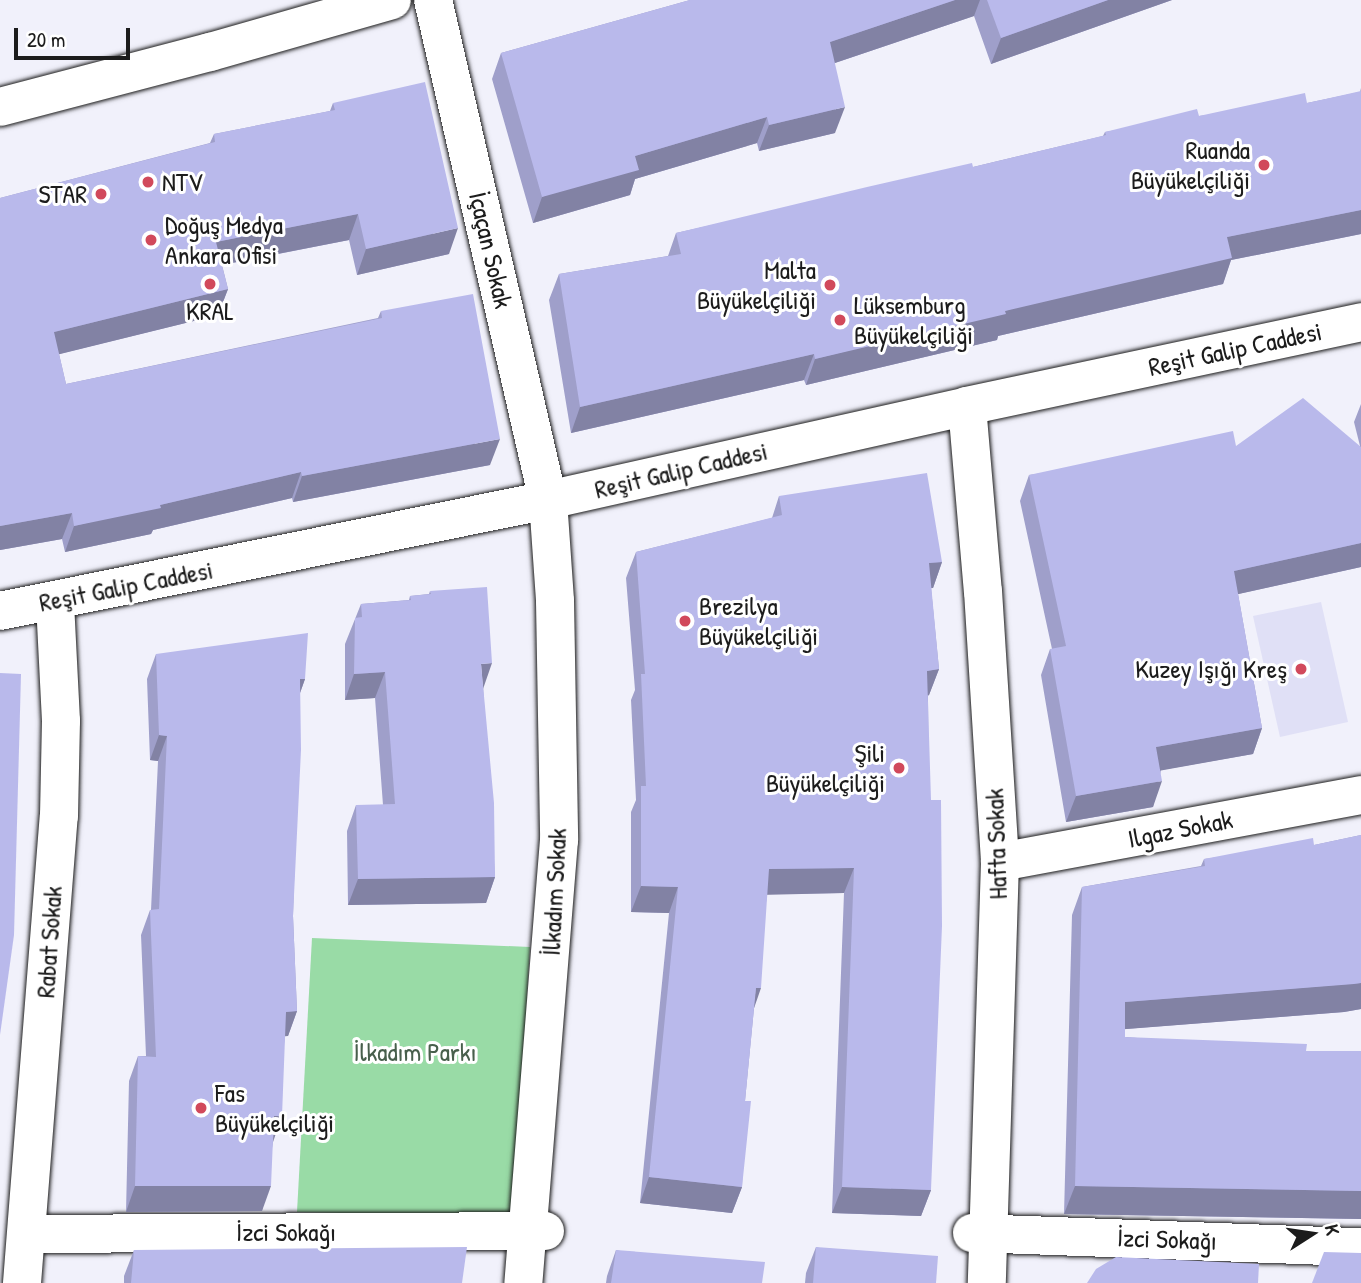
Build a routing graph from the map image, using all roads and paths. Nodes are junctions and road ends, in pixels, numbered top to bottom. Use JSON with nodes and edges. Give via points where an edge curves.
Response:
{"nodes":[{"id":1,"x":392,"y":0,"type":"edge"},
{"id":2,"x":433,"y":0,"type":"edge"},
{"id":3,"x":0,"y":107,"type":"edge"},
{"id":4,"x":1361,"y":322,"type":"edge"},
{"id":5,"x":967,"y":406,"type":"junction"},
{"id":6,"x":548,"y":500,"type":"junction"},
{"id":7,"x":55,"y":601,"type":"junction"},
{"id":8,"x":0,"y":611,"type":"edge"},
{"id":9,"x":1361,"y":795,"type":"edge"},
{"id":10,"x":1000,"y":862,"type":"junction"},
{"id":11,"x":537,"y":1231,"type":"junction"},
{"id":12,"x":982,"y":1233,"type":"junction"},
{"id":13,"x":27,"y":1234,"type":"junction"},
{"id":14,"x":1361,"y":1247,"type":"edge"},
{"id":15,"x":22,"y":1283,"type":"edge"},
{"id":16,"x":523,"y":1283,"type":"edge"},
{"id":17,"x":987,"y":1283,"type":"edge"}],
"edges":[{"from":1,"to":3,"type":"street"},
{"from":2,"to":6,"type":"street","name":"İçaçan Sokak"},
{"from":4,"to":5,"type":"street","name":"Reşit Galip Caddesi"},
{"from":5,"to":6,"type":"street","name":"Reşit Galip Caddesi"},
{"from":5,"to":10,"type":"street","name":"Hafta Sokak"},
{"from":6,"to":7,"type":"street","name":"Reşit Galip Caddesi"},
{"from":6,"to":11,"type":"street","name":"İlkadım Sokak","via":[[555,601],[559,840]]},
{"from":7,"to":8,"type":"street","name":"Reşit Galip Caddesi"},
{"from":7,"to":13,"type":"street","name":"Rabat Sokak","via":[[61,721],[58,816]]},
{"from":9,"to":10,"type":"street","name":"Ilgaz Sokak"},
{"from":10,"to":12,"type":"street","name":"Hafta Sokak"},
{"from":11,"to":13,"type":"street","name":"İzci Sokağı"},
{"from":11,"to":16,"type":"street","name":"İlkadım Sokak"},
{"from":12,"to":14,"type":"street","name":"İzci Sokağı"},
{"from":12,"to":17,"type":"street","name":"Hafta Sokak"},
{"from":13,"to":15,"type":"street","name":"Rabat Sokak"}]}
